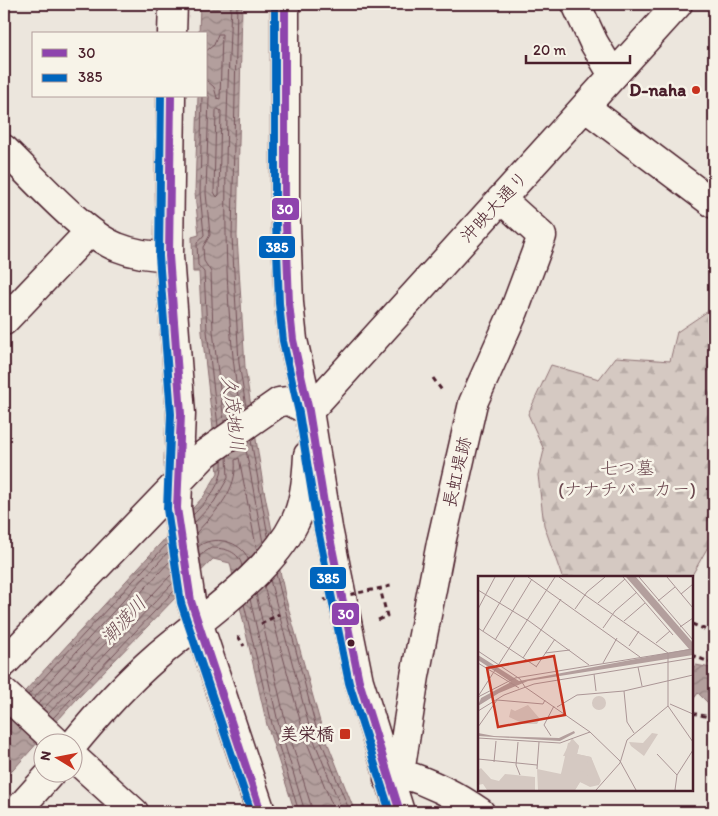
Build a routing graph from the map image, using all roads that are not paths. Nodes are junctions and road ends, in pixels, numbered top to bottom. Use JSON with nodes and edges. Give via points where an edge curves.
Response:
{"nodes":[{"id":1,"x":173,"y":4,"type":"edge"},
{"id":2,"x":284,"y":4,"type":"edge"},
{"id":3,"x":576,"y":4,"type":"edge"},
{"id":4,"x":678,"y":4,"type":"edge"},
{"id":5,"x":172,"y":32,"type":"edge"},
{"id":6,"x":614,"y":75,"type":"junction"},
{"id":7,"x":171,"y":98,"type":"edge"},
{"id":8,"x":585,"y":107,"type":"junction"},
{"id":9,"x":4,"y":149,"type":"edge"},
{"id":10,"x":501,"y":199,"type":"junction"},
{"id":11,"x":714,"y":204,"type":"edge"},
{"id":12,"x":90,"y":231,"type":"junction"},
{"id":13,"x":169,"y":256,"type":"junction"},
{"id":14,"x":4,"y":321,"type":"edge"},
{"id":15,"x":310,"y":411,"type":"junction"},
{"id":16,"x":178,"y":480,"type":"junction"},
{"id":17,"x":194,"y":612,"type":"junction"},
{"id":18,"x":4,"y":663,"type":"edge"},
{"id":19,"x":4,"y":693,"type":"edge"},
{"id":20,"x":51,"y":734,"type":"edge"},
{"id":21,"x":77,"y":734,"type":"edge"},
{"id":22,"x":82,"y":762,"type":"edge"},
{"id":23,"x":394,"y":776,"type":"junction"},
{"id":24,"x":41,"y":784,"type":"edge"},
{"id":25,"x":16,"y":812,"type":"edge"},
{"id":26,"x":134,"y":812,"type":"edge"},
{"id":27,"x":261,"y":812,"type":"edge"},
{"id":28,"x":400,"y":812,"type":"edge"},
{"id":29,"x":480,"y":812,"type":"edge"}],
"edges":[{"from":1,"to":5,"type":"street"},
{"from":2,"to":15,"type":"street","via":[[289,303],[293,340]]},
{"from":3,"to":6,"type":"street","via":[[594,43]]},
{"from":4,"to":6,"type":"street","name":"沖映大通り"},
{"from":6,"to":8,"type":"street","name":"沖映大通り"},
{"from":7,"to":13,"type":"street"},
{"from":8,"to":10,"type":"street","name":"沖映大通り"},
{"from":8,"to":11,"type":"street"},
{"from":9,"to":12,"type":"street"},
{"from":10,"to":15,"type":"street","name":"沖映大通り"},
{"from":10,"to":23,"type":"street","name":"長虹堤跡","via":[[542,236],[518,302],[473,403],[440,543]]},
{"from":12,"to":13,"type":"street","via":[[115,246],[144,256]]},
{"from":12,"to":14,"type":"street"},
{"from":13,"to":16,"type":"street","via":[[181,414]]},
{"from":15,"to":16,"type":"street","via":[[289,401],[278,402],[206,453]]},
{"from":15,"to":17,"type":"street","via":[[307,468],[296,521],[272,555],[227,601]]},
{"from":15,"to":23,"type":"street","via":[[328,528],[359,681]]},
{"from":16,"to":17,"type":"street","via":[[177,508]]},
{"from":16,"to":18,"type":"street"},
{"from":17,"to":21,"type":"street"},
{"from":17,"to":27,"type":"street"},
{"from":19,"to":20,"type":"street"},
{"from":22,"to":26,"type":"street"},
{"from":23,"to":28,"type":"street"},
{"from":23,"to":29,"type":"street","via":[[418,778]]},
{"from":24,"to":25,"type":"street"}]}
